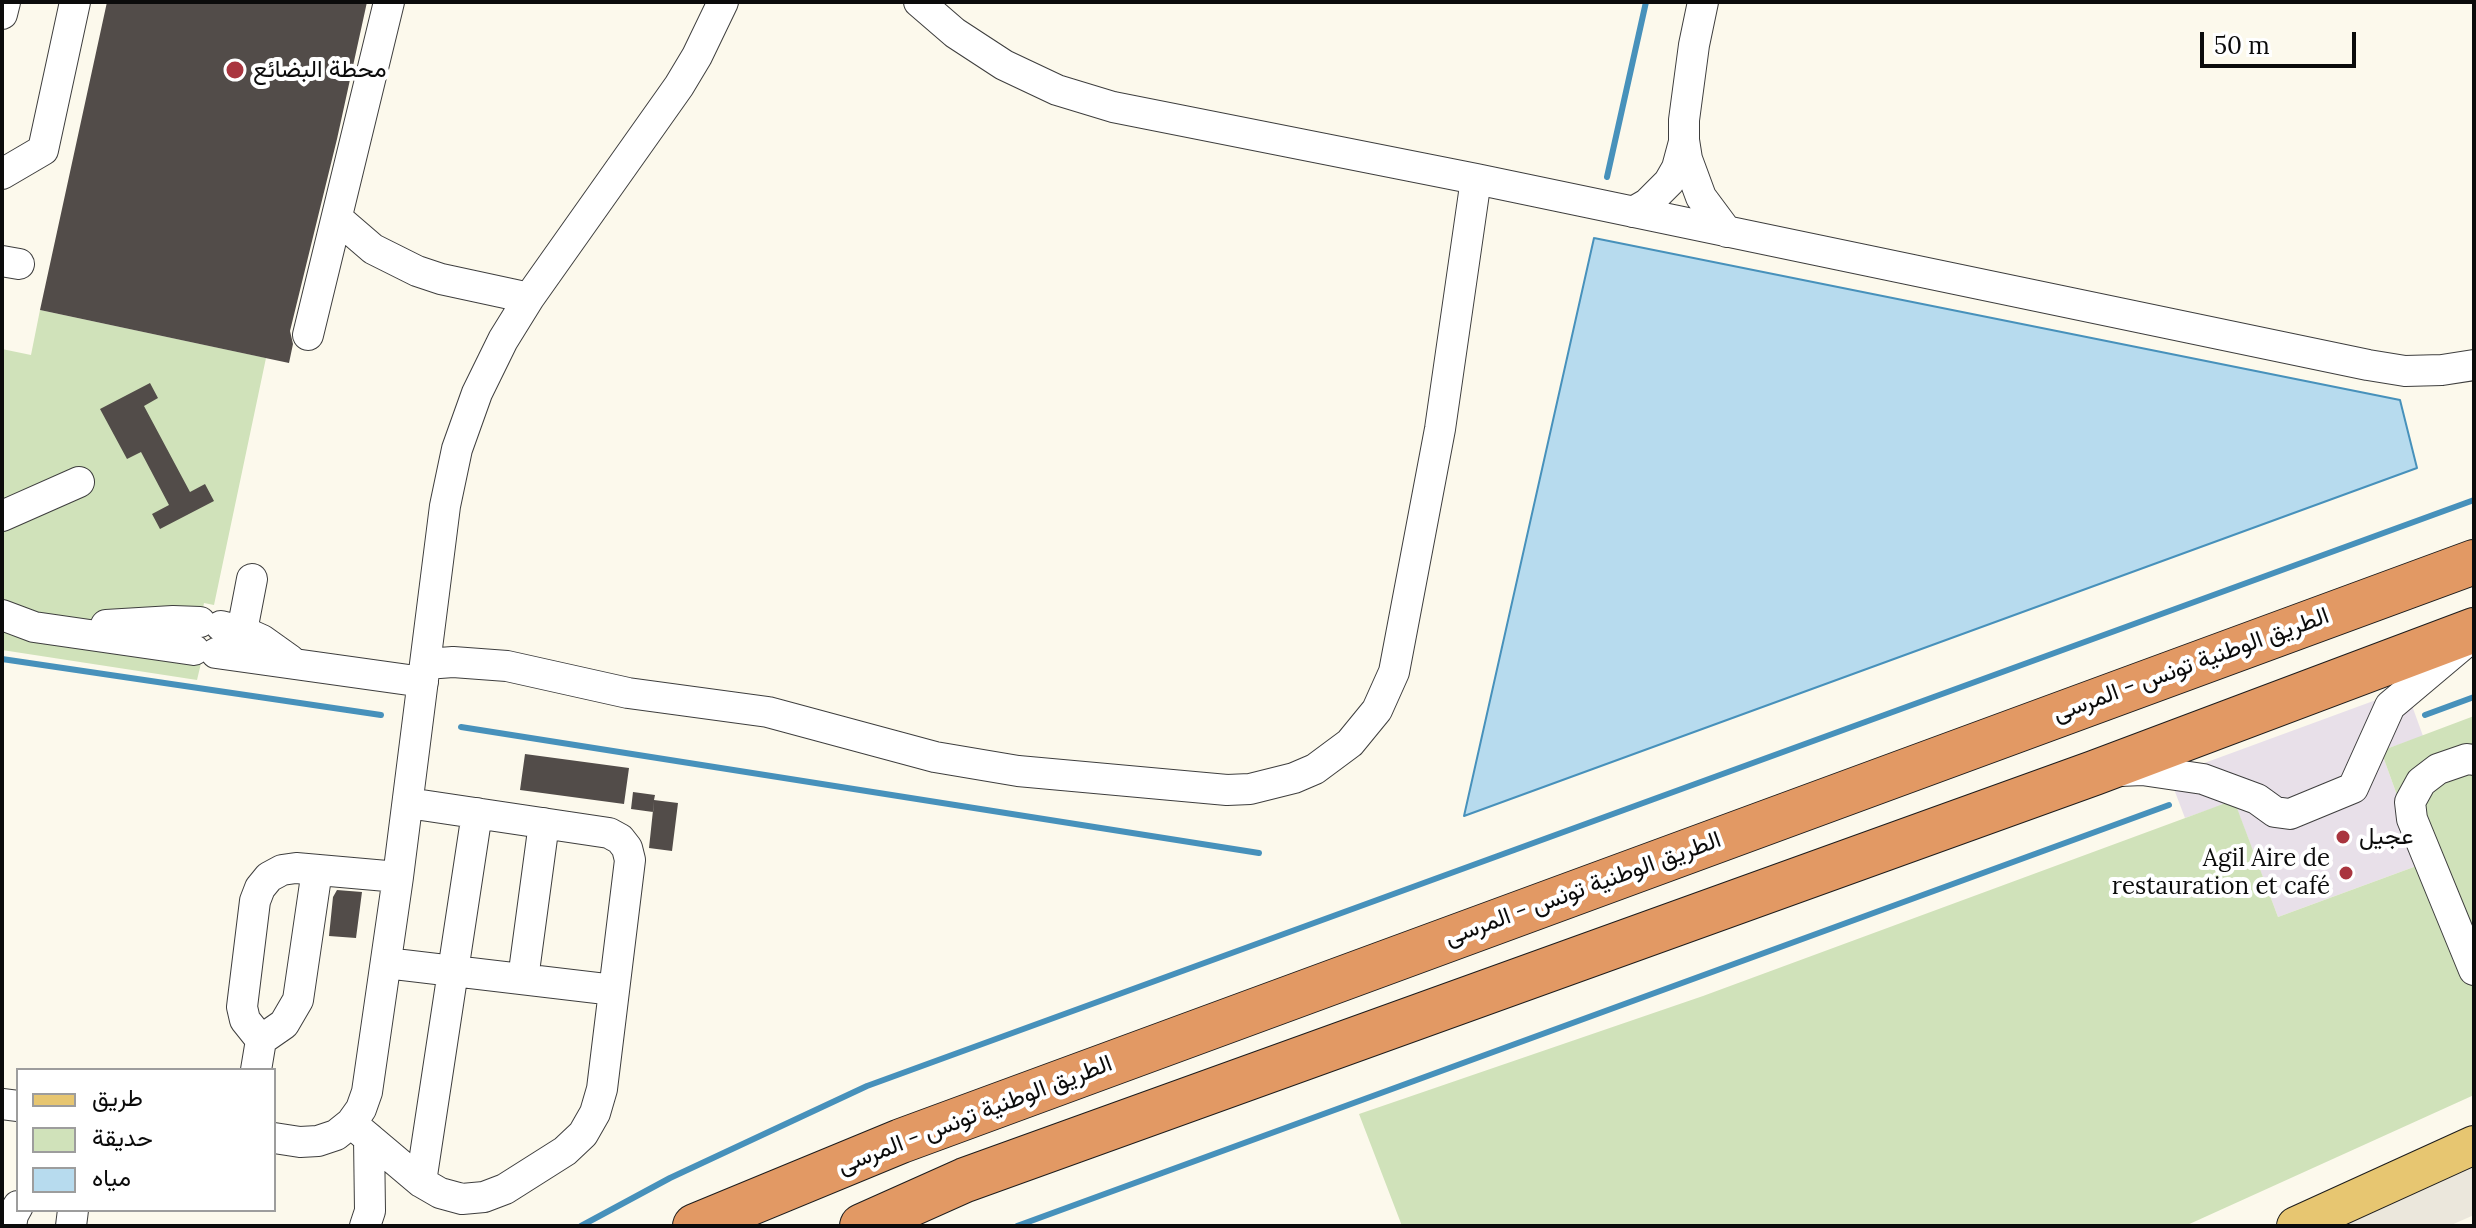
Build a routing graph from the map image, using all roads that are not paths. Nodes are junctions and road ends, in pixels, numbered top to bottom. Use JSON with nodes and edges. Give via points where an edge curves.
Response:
{"nodes":[{"id":1,"x":5,"y":2,"type":"edge"},
{"id":2,"x":75,"y":2,"type":"edge"},
{"id":3,"x":389,"y":2,"type":"edge"},
{"id":4,"x":723,"y":2,"type":"edge"},
{"id":5,"x":919,"y":2,"type":"edge"},
{"id":6,"x":1703,"y":2,"type":"edge"},
{"id":7,"x":2,"y":14,"type":"edge"},
{"id":8,"x":1684,"y":140,"type":"junction"},
{"id":9,"x":2,"y":174,"type":"edge"},
{"id":10,"x":1476,"y":179,"type":"junction"},
{"id":11,"x":1633,"y":212,"type":"junction"},
{"id":12,"x":337,"y":218,"type":"junction"},
{"id":13,"x":1727,"y":232,"type":"junction"},
{"id":14,"x":529,"y":298,"type":"junction"},
{"id":15,"x":308,"y":335,"type":"dead end"},
{"id":16,"x":2474,"y":365,"type":"edge"},
{"id":17,"x":82,"y":489,"type":"dead end"},
{"id":18,"x":13,"y":512,"type":"edge"},
{"id":19,"x":2474,"y":562,"type":"edge"},
{"id":20,"x":252,"y":579,"type":"dead end"},
{"id":21,"x":2,"y":615,"type":"edge"},
{"id":22,"x":2474,"y":632,"type":"edge"},
{"id":23,"x":215,"y":637,"type":"junction"},
{"id":24,"x":424,"y":673,"type":"junction"},
{"id":25,"x":2474,"y":760,"type":"edge"},
{"id":26,"x":2094,"y":773,"type":"junction"},
{"id":27,"x":408,"y":803,"type":"junction"},
{"id":28,"x":477,"y":813,"type":"junction"},
{"id":29,"x":544,"y":823,"type":"junction"},
{"id":30,"x":317,"y":870,"type":"junction"},
{"id":31,"x":398,"y":877,"type":"junction"},
{"id":32,"x":386,"y":963,"type":"junction"},
{"id":33,"x":2474,"y":970,"type":"edge"},
{"id":34,"x":453,"y":971,"type":"junction"},
{"id":35,"x":523,"y":979,"type":"junction"},
{"id":36,"x":614,"y":990,"type":"junction"},
{"id":37,"x":261,"y":1040,"type":"junction"},
{"id":38,"x":256,"y":1068,"type":"edge"},
{"id":39,"x":360,"y":1131,"type":"junction"},
{"id":40,"x":276,"y":1138,"type":"edge"},
{"id":41,"x":2474,"y":1145,"type":"edge"},
{"id":42,"x":421,"y":1182,"type":"junction"},
{"id":43,"x":365,"y":1226,"type":"edge"},
{"id":44,"x":695,"y":1226,"type":"edge"},
{"id":45,"x":862,"y":1226,"type":"edge"},
{"id":46,"x":2296,"y":1226,"type":"edge"}],
"edges":[{"from":1,"to":7,"type":"lane"},
{"from":2,"to":9,"type":"lane","via":[[43,150]]},
{"from":3,"to":12,"type":"lane"},
{"from":4,"to":14,"type":"lane","via":[[679,86]]},
{"from":5,"to":10,"type":"lane","via":[[1004,65],[1057,90],[1113,107]]},
{"from":6,"to":8,"type":"lane"},
{"from":8,"to":11,"type":"lane","via":[[1669,182]]},
{"from":8,"to":13,"type":"lane","via":[[1701,197]]},
{"from":10,"to":11,"type":"lane"},
{"from":10,"to":24,"type":"lane","via":[[1440,429],[1394,672],[1377,710],[1350,743],[1315,769],[1261,787],[1227,790],[1018,771],[935,757],[768,712],[639,695],[507,666],[480,663]]},
{"from":11,"to":13,"type":"lane"},
{"from":12,"to":14,"type":"lane","via":[[373,249],[417,271]]},
{"from":12,"to":15,"type":"lane"},
{"from":13,"to":16,"type":"lane","via":[[2368,365],[2405,371]]},
{"from":14,"to":24,"type":"lane","via":[[477,393],[457,449]]},
{"from":17,"to":18,"type":"lane"},
{"from":19,"to":44,"type":"highway","name":"الطريق الوطنية تونس - المرسى","via":[[916,1136]]},
{"from":20,"to":23,"type":"lane"},
{"from":21,"to":23,"type":"lane","via":[[54,630],[148,622]]},
{"from":22,"to":26,"type":"highway"},
{"from":22,"to":26,"type":"lane","via":[[2390,706],[2353,788],[2290,814],[2203,779],[2142,770]]},
{"from":23,"to":24,"type":"lane","via":[[294,664]]},
{"from":24,"to":27,"type":"lane"},
{"from":25,"to":33,"type":"lane","via":[[2438,769],[2421,782],[2410,802],[2412,819]]},
{"from":26,"to":45,"type":"highway","via":[[965,1180]]},
{"from":27,"to":28,"type":"lane"},
{"from":27,"to":31,"type":"lane"},
{"from":28,"to":29,"type":"lane"},
{"from":28,"to":34,"type":"lane"},
{"from":29,"to":35,"type":"lane"},
{"from":29,"to":36,"type":"lane","via":[[609,833],[627,848],[630,860]]},
{"from":30,"to":31,"type":"lane"},
{"from":30,"to":37,"type":"lane","via":[[298,1000],[284,1024]]},
{"from":30,"to":37,"type":"lane","via":[[282,870],[269,877],[255,901],[242,1007]]},
{"from":31,"to":32,"type":"lane"},
{"from":32,"to":34,"type":"lane"},
{"from":32,"to":39,"type":"lane"},
{"from":34,"to":35,"type":"lane"},
{"from":34,"to":42,"type":"lane"},
{"from":35,"to":36,"type":"lane"},
{"from":36,"to":42,"type":"lane","via":[[602,1089],[583,1134],[565,1151],[484,1197],[462,1199]]},
{"from":37,"to":38,"type":"lane"},
{"from":39,"to":40,"type":"lane","via":[[318,1141]]},
{"from":39,"to":42,"type":"lane"},
{"from":39,"to":43,"type":"lane","via":[[370,1211]]},
{"from":41,"to":46,"type":"main road"}]}
